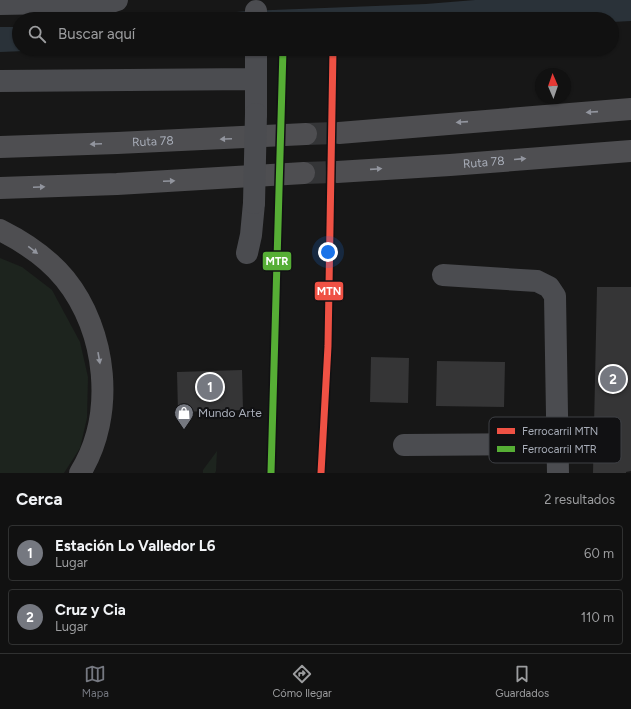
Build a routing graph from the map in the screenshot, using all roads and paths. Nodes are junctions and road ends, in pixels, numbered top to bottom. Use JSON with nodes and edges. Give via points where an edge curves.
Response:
{"nodes":[{"id":1,"x":117,"y":0,"type":"edge"},
{"id":2,"x":0,"y":4,"type":"edge"},
{"id":3,"x":256,"y":56,"type":"edge"},
{"id":4,"x":256,"y":79,"type":"junction"},
{"id":5,"x":0,"y":81,"type":"edge"},
{"id":6,"x":631,"y":109,"type":"edge"},
{"id":7,"x":339,"y":133,"type":"tunnel mouth"},
{"id":8,"x":306,"y":134,"type":"tunnel mouth"},
{"id":9,"x":0,"y":147,"type":"edge"},
{"id":10,"x":631,"y":151,"type":"edge"},
{"id":11,"x":337,"y":172,"type":"tunnel mouth"},
{"id":12,"x":304,"y":173,"type":"tunnel mouth"},
{"id":13,"x":0,"y":188,"type":"edge"},
{"id":14,"x":0,"y":230,"type":"edge"},
{"id":15,"x":247,"y":253,"type":"dead end"},
{"id":16,"x":443,"y":275,"type":"dead end"},
{"id":17,"x":557,"y":417,"type":"edge"},
{"id":18,"x":489,"y":444,"type":"edge"},
{"id":19,"x":404,"y":445,"type":"dead end"},
{"id":20,"x":80,"y":473,"type":"edge"}],
"edges":[{"from":1,"to":2,"type":"lane"},
{"from":3,"to":4,"type":"lane"},
{"from":4,"to":5,"type":"lane"},
{"from":4,"to":15,"type":"lane","bridge":true,"via":[[254,203]]},
{"from":6,"to":7,"type":"highway","one_way":true},
{"from":8,"to":9,"type":"highway","name":"Ruta 78","one_way":true},
{"from":11,"to":10,"type":"highway","name":"Ruta 78","one_way":true},
{"from":13,"to":12,"type":"highway","one_way":true},
{"from":14,"to":20,"type":"highway","one_way":true,"via":[[26,244],[53,266],[75,293],[91,326],[101,373],[101,407],[94,443]]},
{"from":16,"to":17,"type":"lane","via":[[537,281],[549,287],[555,296]]},
{"from":18,"to":19,"type":"lane"}]}
